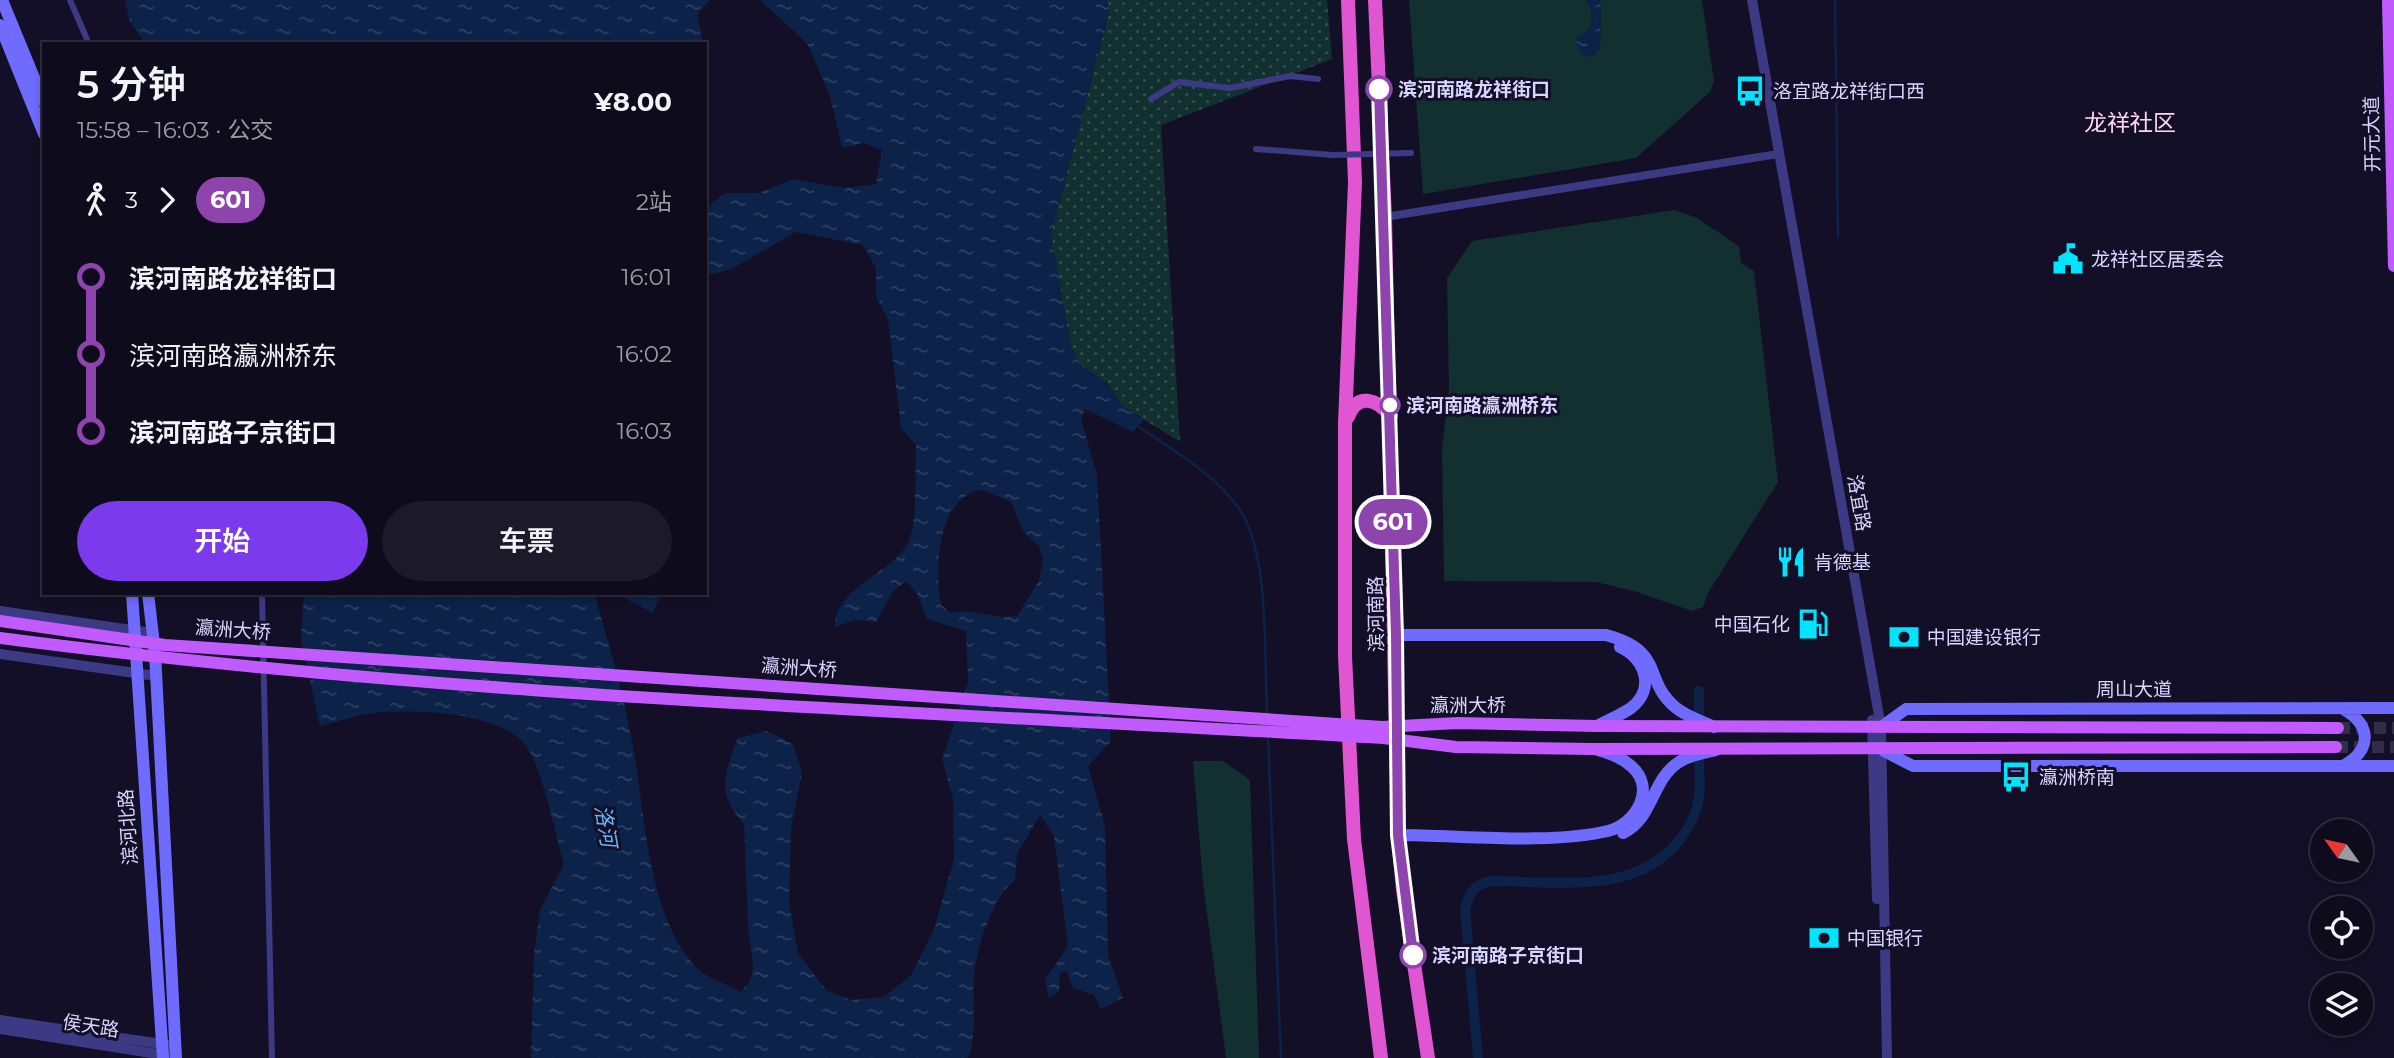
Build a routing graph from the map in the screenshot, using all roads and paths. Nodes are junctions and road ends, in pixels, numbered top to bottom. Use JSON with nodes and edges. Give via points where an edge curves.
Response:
{"nodes":[{"id":1,"x":2,"y":0,"type":"edge"},
{"id":2,"x":70,"y":0,"type":"edge"},
{"id":3,"x":1348,"y":0,"type":"edge"},
{"id":4,"x":1375,"y":0,"type":"edge"},
{"id":5,"x":1744,"y":0,"type":"edge"},
{"id":6,"x":1752,"y":0,"type":"edge"},
{"id":7,"x":2388,"y":0,"type":"edge"},
{"id":8,"x":0,"y":25,"type":"edge"},
{"id":9,"x":88,"y":42,"type":"edge"},
{"id":10,"x":1318,"y":79,"type":"dead end"},
{"id":11,"x":42,"y":97,"type":"edge"},
{"id":12,"x":1151,"y":99,"type":"dead end"},
{"id":13,"x":42,"y":129,"type":"edge"},
{"id":14,"x":1256,"y":149,"type":"dead end"},
{"id":15,"x":1411,"y":153,"type":"dead end"},
{"id":16,"x":1775,"y":154,"type":"junction"},
{"id":17,"x":1385,"y":217,"type":"junction"},
{"id":18,"x":2394,"y":266,"type":"edge"},
{"id":19,"x":1391,"y":416,"type":"junction"},
{"id":20,"x":1345,"y":423,"type":"junction"},
{"id":21,"x":132,"y":595,"type":"edge"},
{"id":22,"x":148,"y":595,"type":"edge"},
{"id":23,"x":262,"y":595,"type":"edge"},
{"id":24,"x":0,"y":611,"type":"edge"},
{"id":25,"x":0,"y":621,"type":"edge"},
{"id":26,"x":134,"y":630,"type":"junction"},
{"id":27,"x":152,"y":632,"type":"junction"},
{"id":28,"x":1396,"y":635,"type":"junction"},
{"id":29,"x":1579,"y":636,"type":"junction"},
{"id":30,"x":0,"y":638,"type":"edge"},
{"id":31,"x":0,"y":654,"type":"edge"},
{"id":32,"x":137,"y":674,"type":"junction"},
{"id":33,"x":156,"y":677,"type":"junction"},
{"id":34,"x":2340,"y":708,"type":"junction"},
{"id":35,"x":2394,"y":708,"type":"edge"},
{"id":36,"x":1597,"y":726,"type":"junction"},
{"id":37,"x":1877,"y":727,"type":"junction"},
{"id":38,"x":1717,"y":728,"type":"junction"},
{"id":39,"x":2338,"y":728,"type":"tunnel mouth"},
{"id":40,"x":2336,"y":747,"type":"tunnel mouth"},
{"id":41,"x":1594,"y":749,"type":"junction"},
{"id":42,"x":1719,"y":750,"type":"junction"},
{"id":43,"x":1879,"y":751,"type":"junction"},
{"id":44,"x":2394,"y":766,"type":"edge"},
{"id":45,"x":2340,"y":767,"type":"junction"},
{"id":46,"x":1398,"y":835,"type":"junction"},
{"id":47,"x":1557,"y":836,"type":"junction"},
{"id":48,"x":0,"y":1020,"type":"edge"},
{"id":49,"x":0,"y":1030,"type":"edge"},
{"id":50,"x":169,"y":1053,"type":"edge"},
{"id":51,"x":1427,"y":1057,"type":"edge"},
{"id":52,"x":272,"y":1058,"type":"edge"},
{"id":53,"x":1381,"y":1058,"type":"edge"},
{"id":54,"x":1880,"y":1058,"type":"edge"},
{"id":55,"x":1887,"y":1058,"type":"edge"}],
"edges":[{"from":1,"to":11,"type":"main road"},
{"from":2,"to":9,"type":"street"},
{"from":3,"to":20,"type":"highway","name":"滨河南路","via":[[1355,182]]},
{"from":4,"to":17,"type":"highway","name":"滨河南路"},
{"from":5,"to":16,"type":"street","name":"洛宜路"},
{"from":6,"to":16,"type":"street","name":"洛宜路"},
{"from":7,"to":18,"type":"main road","name":"开元大道"},
{"from":8,"to":13,"type":"main road"},
{"from":10,"to":12,"type":"street","via":[[1290,76],[1230,88],[1179,82]]},
{"from":14,"to":15,"type":"street","bridge":true,"via":[[1333,155]]},
{"from":16,"to":17,"type":"street"},
{"from":16,"to":37,"type":"street","name":"洛宜路"},
{"from":17,"to":19,"type":"highway","name":"滨河南路"},
{"from":19,"to":20,"type":"highway","via":[[1366,399],[1356,403]]},
{"from":19,"to":28,"type":"highway","name":"滨河南路"},
{"from":20,"to":53,"type":"highway","name":"滨河南路","via":[[1345,656],[1354,839]]},
{"from":21,"to":26,"type":"main road","name":"滨河北路"},
{"from":22,"to":27,"type":"main road","name":"滨河北路"},
{"from":23,"to":52,"type":"street"},
{"from":24,"to":26,"type":"street"},
{"from":25,"to":36,"type":"main road","name":"瀛洲大桥","bridge":true,"via":[[165,645],[1382,727],[1458,723]]},
{"from":26,"to":27,"type":"street"},
{"from":26,"to":32,"type":"main road","name":"滨河北路"},
{"from":27,"to":33,"type":"main road","name":"滨河北路"},
{"from":28,"to":29,"type":"main road"},
{"from":28,"to":46,"type":"highway","name":"滨河南路"},
{"from":29,"to":36,"type":"main road","via":[[1628,650],[1645,671],[1646,684],[1633,707]]},
{"from":29,"to":38,"type":"main road","via":[[1606,635],[1641,650],[1674,707]]},
{"from":30,"to":41,"type":"main road","name":"瀛洲大桥","bridge":true,"via":[[424,684],[1382,738],[1456,747]]},
{"from":31,"to":32,"type":"street"},
{"from":32,"to":33,"type":"street"},
{"from":32,"to":50,"type":"main road","name":"滨河北路"},
{"from":33,"to":50,"type":"main road","name":"滨河北路"},
{"from":34,"to":35,"type":"main road","name":"周山大道"},
{"from":34,"to":37,"type":"main road","name":"周山大道","via":[[1906,709]]},
{"from":34,"to":45,"type":"main road","via":[[2361,723],[2365,737],[2354,759]]},
{"from":36,"to":38,"type":"main road","name":"周山大道"},
{"from":37,"to":38,"type":"main road","name":"周山大道"},
{"from":37,"to":39,"type":"main road","name":"周山大道"},
{"from":37,"to":43,"type":"street","name":"洛宜路"},
{"from":40,"to":43,"type":"main road","via":[[1913,747]]},
{"from":41,"to":42,"type":"main road"},
{"from":41,"to":47,"type":"main road","via":[[1618,756],[1633,767],[1642,779],[1639,808],[1627,823],[1609,831]]},
{"from":42,"to":43,"type":"main road"},
{"from":42,"to":47,"type":"main road","via":[[1681,760],[1668,771],[1645,815],[1627,831],[1603,839]]},
{"from":43,"to":45,"type":"main road","via":[[1913,766]]},
{"from":43,"to":54,"type":"street","name":"洛宜路"},
{"from":43,"to":55,"type":"street","name":"洛宜路"},
{"from":44,"to":45,"type":"main road"},
{"from":46,"to":47,"type":"main road"},
{"from":46,"to":51,"type":"highway","name":"滨河南路"},
{"from":48,"to":50,"type":"street","name":"侯天路"},
{"from":49,"to":50,"type":"street","name":"侯天路"}]}
